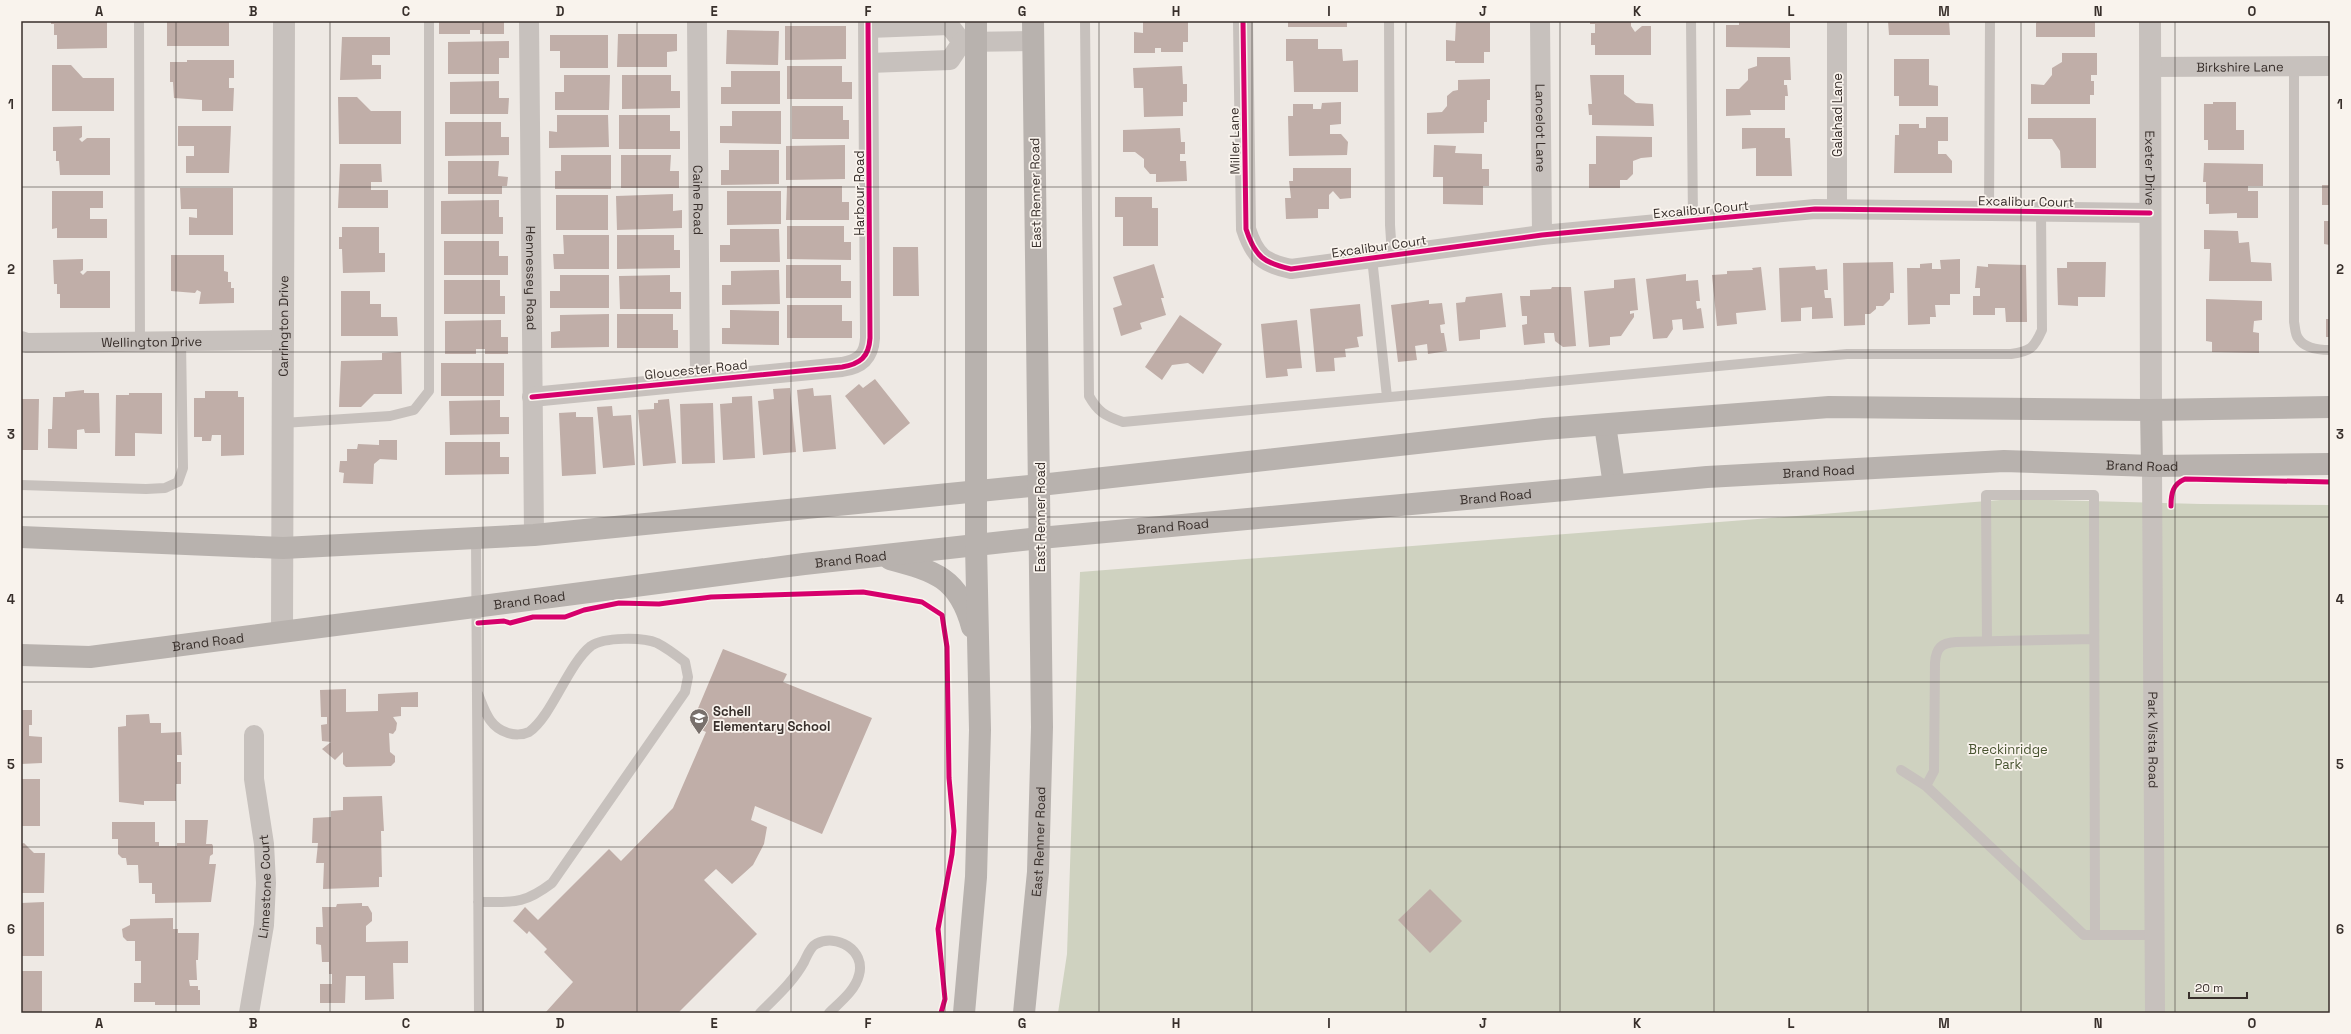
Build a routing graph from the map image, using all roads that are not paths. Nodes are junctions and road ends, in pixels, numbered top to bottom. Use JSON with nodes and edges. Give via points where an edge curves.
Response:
{"nodes":[{"id":1,"x":139,"y":21,"type":"edge"},
{"id":2,"x":284,"y":21,"type":"edge"},
{"id":3,"x":429,"y":21,"type":"edge"},
{"id":4,"x":529,"y":21,"type":"edge"},
{"id":5,"x":697,"y":21,"type":"edge"},
{"id":6,"x":1085,"y":21,"type":"edge"},
{"id":7,"x":1243,"y":21,"type":"edge"},
{"id":8,"x":1389,"y":21,"type":"edge"},
{"id":9,"x":1540,"y":21,"type":"edge"},
{"id":10,"x":1691,"y":21,"type":"edge"},
{"id":11,"x":1837,"y":21,"type":"edge"},
{"id":12,"x":1990,"y":21,"type":"edge"},
{"id":13,"x":2150,"y":21,"type":"edge"},
{"id":14,"x":868,"y":24,"type":"edge"},
{"id":15,"x":1033,"y":31,"type":"edge"},
{"id":16,"x":972,"y":35,"type":"edge"},
{"id":17,"x":869,"y":63,"type":"junction"},
{"id":18,"x":2294,"y":66,"type":"junction"},
{"id":19,"x":2330,"y":66,"type":"edge"},
{"id":20,"x":2150,"y":67,"type":"junction"},
{"id":21,"x":1837,"y":209,"type":"junction"},
{"id":22,"x":1990,"y":211,"type":"junction"},
{"id":23,"x":2041,"y":212,"type":"junction"},
{"id":24,"x":2150,"y":213,"type":"junction"},
{"id":25,"x":1693,"y":221,"type":"junction"},
{"id":26,"x":1542,"y":235,"type":"junction"},
{"id":27,"x":1392,"y":255,"type":"junction"},
{"id":28,"x":1259,"y":257,"type":"joint"},
{"id":29,"x":1372,"y":258,"type":"junction"},
{"id":30,"x":282,"y":340,"type":"junction"},
{"id":31,"x":21,"y":341,"type":"edge"},
{"id":32,"x":140,"y":342,"type":"junction"},
{"id":33,"x":181,"y":342,"type":"junction"},
{"id":34,"x":2330,"y":350,"type":"edge"},
{"id":35,"x":860,"y":361,"type":"joint"},
{"id":36,"x":700,"y":380,"type":"junction"},
{"id":37,"x":532,"y":397,"type":"junction"},
{"id":38,"x":1387,"y":397,"type":"junction"},
{"id":39,"x":2330,"y":407,"type":"edge"},
{"id":40,"x":2151,"y":410,"type":"junction"},
{"id":41,"x":283,"y":423,"type":"junction"},
{"id":42,"x":1605,"y":425,"type":"junction"},
{"id":43,"x":2330,"y":464,"type":"edge"},
{"id":44,"x":2152,"y":466,"type":"junction"},
{"id":45,"x":21,"y":485,"type":"edge"},
{"id":46,"x":1040,"y":485,"type":"junction"},
{"id":47,"x":1614,"y":485,"type":"junction"},
{"id":48,"x":976,"y":491,"type":"junction"},
{"id":49,"x":534,"y":535,"type":"junction"},
{"id":50,"x":21,"y":537,"type":"edge"},
{"id":51,"x":476,"y":538,"type":"junction"},
{"id":52,"x":1040,"y":538,"type":"junction"},
{"id":53,"x":976,"y":545,"type":"junction"},
{"id":54,"x":283,"y":548,"type":"junction"},
{"id":55,"x":877,"y":556,"type":"junction"},
{"id":56,"x":478,"y":606,"type":"junction"},
{"id":57,"x":282,"y":631,"type":"junction"},
{"id":58,"x":2094,"y":639,"type":"junction"},
{"id":59,"x":1987,"y":641,"type":"junction"},
{"id":60,"x":978,"y":650,"type":"junction"},
{"id":61,"x":21,"y":655,"type":"edge"},
{"id":62,"x":478,"y":694,"type":"junction"},
{"id":63,"x":254,"y":735,"type":"dead end"},
{"id":64,"x":1901,"y":770,"type":"dead end"},
{"id":65,"x":1926,"y":786,"type":"junction"},
{"id":66,"x":478,"y":902,"type":"junction"},
{"id":67,"x":2095,"y":935,"type":"junction"},
{"id":68,"x":2155,"y":935,"type":"junction"},
{"id":69,"x":249,"y":1013,"type":"edge"},
{"id":70,"x":479,"y":1013,"type":"edge"},
{"id":71,"x":760,"y":1013,"type":"edge"},
{"id":72,"x":829,"y":1013,"type":"edge"},
{"id":73,"x":964,"y":1013,"type":"edge"},
{"id":74,"x":1024,"y":1013,"type":"edge"},
{"id":75,"x":2155,"y":1013,"type":"edge"}],
"edges":[{"from":1,"to":32,"type":"lane"},
{"from":2,"to":30,"type":"street","name":"Carrington Drive"},
{"from":3,"to":41,"type":"lane","via":[[429,391],[414,410],[390,416]]},
{"from":4,"to":37,"type":"street","name":"Hennessey Road"},
{"from":5,"to":36,"type":"street","name":"Caine Road"},
{"from":6,"to":38,"type":"lane","via":[[1088,379],[1089,396],[1097,409],[1108,417],[1123,422]]},
{"from":7,"to":28,"type":"street","name":"Miller Lane","via":[[1246,229]]},
{"from":8,"to":27,"type":"lane"},
{"from":9,"to":26,"type":"street","name":"Lancelot Lane"},
{"from":10,"to":25,"type":"lane"},
{"from":11,"to":21,"type":"street","name":"Galahad Lane"},
{"from":12,"to":22,"type":"lane"},
{"from":13,"to":20,"type":"street","name":"Exeter Drive"},
{"from":14,"to":16,"type":"street","via":[[949,25]]},
{"from":14,"to":17,"type":"street","name":"Harbour Road"},
{"from":15,"to":16,"type":"street"},
{"from":15,"to":46,"type":"main road","name":"East Renner Road"},
{"from":16,"to":17,"type":"street","via":[[950,60]]},
{"from":16,"to":48,"type":"main road"},
{"from":17,"to":35,"type":"street","name":"Harbour Road","via":[[870,349]]},
{"from":18,"to":19,"type":"street","name":"Birkshire Lane"},
{"from":18,"to":20,"type":"street","name":"Birkshire Lane"},
{"from":18,"to":34,"type":"lane","via":[[2294,322],[2297,337],[2302,341],[2318,350]]},
{"from":20,"to":24,"type":"street","name":"Exeter Drive"},
{"from":21,"to":22,"type":"street","name":"Excalibur Court"},
{"from":21,"to":25,"type":"street","name":"Excalibur Court"},
{"from":22,"to":23,"type":"street","name":"Excalibur Court"},
{"from":23,"to":24,"type":"street","name":"Excalibur Court"},
{"from":23,"to":38,"type":"lane","via":[[2042,330],[2036,344],[2027,352],[1847,354]]},
{"from":24,"to":40,"type":"street","name":"Exeter Drive"},
{"from":25,"to":26,"type":"street","name":"Excalibur Court"},
{"from":26,"to":27,"type":"street","name":"Excalibur Court"},
{"from":27,"to":29,"type":"street","name":"Excalibur Court"},
{"from":28,"to":29,"type":"street","name":"Excalibur Court","via":[[1272,265],[1292,269]]},
{"from":29,"to":38,"type":"lane"},
{"from":30,"to":33,"type":"street","name":"Wellington Drive"},
{"from":30,"to":41,"type":"street","name":"Carrington Drive"},
{"from":31,"to":32,"type":"street","name":"Wellington Drive"},
{"from":32,"to":33,"type":"street","name":"Wellington Drive"},
{"from":33,"to":45,"type":"lane","via":[[183,468],[178,482],[165,488],[146,489]]},
{"from":35,"to":36,"type":"street","name":"Gloucester Road","via":[[842,367]]},
{"from":36,"to":37,"type":"street","name":"Gloucester Road"},
{"from":37,"to":49,"type":"street","name":"Hennessey Road"},
{"from":39,"to":40,"type":"main road"},
{"from":40,"to":42,"type":"main road","via":[[1829,407]]},
{"from":40,"to":44,"type":"main road"},
{"from":41,"to":54,"type":"street","name":"Carrington Drive"},
{"from":42,"to":46,"type":"main road","via":[[1544,429]]},
{"from":42,"to":47,"type":"main road"},
{"from":43,"to":44,"type":"main road","name":"Brand Road"},
{"from":44,"to":47,"type":"main road","name":"Brand Road","via":[[2004,461],[1809,470]]},
{"from":44,"to":68,"type":"street","name":"Park Vista Road"},
{"from":46,"to":48,"type":"main road"},
{"from":46,"to":52,"type":"main road","name":"East Renner Road"},
{"from":47,"to":52,"type":"main road","name":"Brand Road"},
{"from":48,"to":49,"type":"main road"},
{"from":48,"to":53,"type":"main road"},
{"from":49,"to":51,"type":"main road"},
{"from":50,"to":54,"type":"main road"},
{"from":51,"to":54,"type":"main road"},
{"from":51,"to":56,"type":"lane"},
{"from":52,"to":53,"type":"main road","name":"Brand Road"},
{"from":52,"to":74,"type":"main road","name":"East Renner Road","via":[[1042,727],[1038,872]]},
{"from":53,"to":55,"type":"main road","name":"Brand Road"},
{"from":53,"to":60,"type":"main road"},
{"from":54,"to":57,"type":"street","name":"Carrington Drive"},
{"from":55,"to":56,"type":"main road","name":"Brand Road"},
{"from":55,"to":60,"type":"main road","via":[[926,569],[947,581],[968,611]]},
{"from":56,"to":57,"type":"main road","name":"Brand Road"},
{"from":56,"to":62,"type":"lane"},
{"from":57,"to":61,"type":"main road","name":"Brand Road","via":[[90,657]]},
{"from":58,"to":59,"type":"lane"},
{"from":58,"to":59,"type":"lane","via":[[2094,495],[1986,495]]},
{"from":58,"to":67,"type":"lane"},
{"from":59,"to":65,"type":"lane","via":[[1946,643],[1936,652],[1934,771]]},
{"from":60,"to":73,"type":"main road","via":[[980,730],[976,877]]},
{"from":62,"to":66,"type":"lane"},
{"from":62,"to":66,"type":"lane","via":[[488,720],[499,730],[514,735],[528,732],[538,722],[582,655],[592,646],[609,639],[655,642],[685,662],[688,677],[685,692],[552,883],[535,896],[518,902]]},
{"from":63,"to":69,"type":"street","name":"Limestone Court","via":[[254,779],[264,844],[266,883],[264,925]]},
{"from":64,"to":65,"type":"lane"},
{"from":65,"to":67,"type":"lane","via":[[2084,935]]},
{"from":66,"to":70,"type":"lane"},
{"from":67,"to":68,"type":"lane"},
{"from":68,"to":75,"type":"street","name":"Park Vista Road"},
{"from":71,"to":72,"type":"lane","via":[[795,978],[813,946],[823,940],[833,940],[853,950],[860,962],[860,974],[856,985]]}]}
